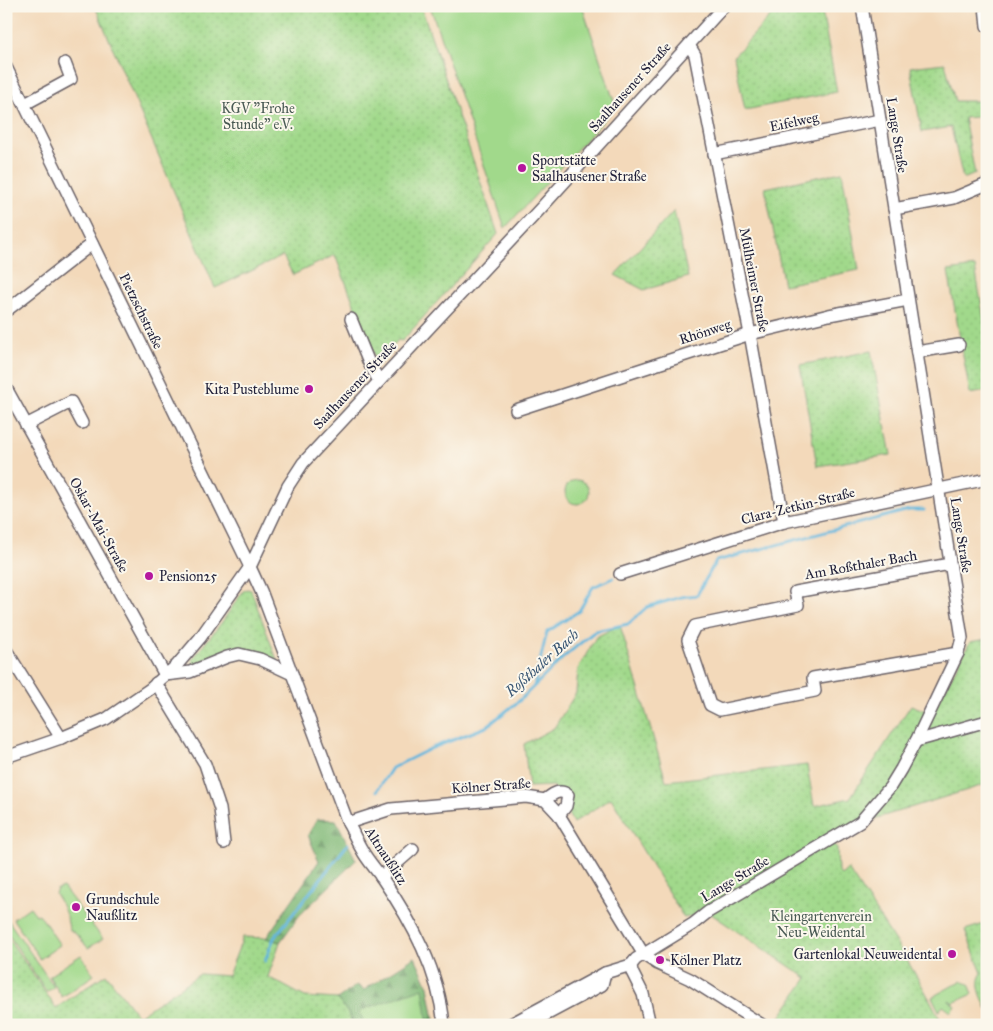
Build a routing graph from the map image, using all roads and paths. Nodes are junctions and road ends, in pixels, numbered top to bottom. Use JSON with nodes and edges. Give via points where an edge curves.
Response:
{"nodes":[{"id":1,"x":724,"y":6,"type":"edge"},
{"id":2,"x":862,"y":6,"type":"edge"},
{"id":3,"x":985,"y":6,"type":"edge"},
{"id":4,"x":987,"y":26,"type":"edge"},
{"id":5,"x":689,"y":45,"type":"junction"},
{"id":6,"x":65,"y":62,"type":"dead end"},
{"id":7,"x":6,"y":67,"type":"edge"},
{"id":8,"x":25,"y":104,"type":"junction"},
{"id":9,"x":880,"y":120,"type":"junction"},
{"id":10,"x":714,"y":154,"type":"junction"},
{"id":11,"x":987,"y":184,"type":"edge"},
{"id":12,"x":894,"y":210,"type":"junction"},
{"id":13,"x":92,"y":244,"type":"junction"},
{"id":14,"x":908,"y":300,"type":"junction"},
{"id":15,"x":6,"y":310,"type":"edge"},
{"id":16,"x":351,"y":319,"type":"dead end"},
{"id":17,"x":750,"y":334,"type":"junction"},
{"id":18,"x":958,"y":345,"type":"dead end"},
{"id":19,"x":917,"y":352,"type":"junction"},
{"id":20,"x":380,"y":381,"type":"junction"},
{"id":21,"x":6,"y":388,"type":"edge"},
{"id":22,"x":516,"y":410,"type":"dead end"},
{"id":23,"x":82,"y":423,"type":"dead end"},
{"id":24,"x":26,"y":425,"type":"junction"},
{"id":25,"x":987,"y":479,"type":"edge"},
{"id":26,"x":939,"y":488,"type":"junction"},
{"id":27,"x":784,"y":522,"type":"junction"},
{"id":28,"x":950,"y":564,"type":"junction"},
{"id":29,"x":250,"y":567,"type":"junction"},
{"id":30,"x":620,"y":574,"type":"dead end"},
{"id":31,"x":6,"y":650,"type":"edge"},
{"id":32,"x":958,"y":653,"type":"junction"},
{"id":33,"x":292,"y":674,"type":"junction"},
{"id":34,"x":160,"y":679,"type":"junction"},
{"id":35,"x":987,"y":721,"type":"edge"},
{"id":36,"x":61,"y":738,"type":"junction"},
{"id":37,"x":916,"y":741,"type":"junction"},
{"id":38,"x":6,"y":756,"type":"edge"},
{"id":39,"x":545,"y":800,"type":"junction"},
{"id":40,"x":559,"y":815,"type":"junction"},
{"id":41,"x":348,"y":823,"type":"junction"},
{"id":42,"x":224,"y":843,"type":"dead end"},
{"id":43,"x":413,"y":849,"type":"dead end"},
{"id":44,"x":382,"y":877,"type":"junction"},
{"id":45,"x":644,"y":955,"type":"junction"},
{"id":46,"x":631,"y":965,"type":"junction"},
{"id":47,"x":605,"y":973,"type":"junction"},
{"id":48,"x":444,"y":1025,"type":"edge"},
{"id":49,"x":509,"y":1025,"type":"edge"},
{"id":50,"x":527,"y":1025,"type":"edge"},
{"id":51,"x":650,"y":1025,"type":"edge"},
{"id":52,"x":762,"y":1025,"type":"edge"}],
"edges":[{"from":1,"to":5,"type":"street","name":"Saalhausener Straße"},
{"from":2,"to":9,"type":"street","name":"Lange Straße"},
{"from":3,"to":4,"type":"street"},
{"from":5,"to":10,"type":"street","name":"Mülheimer Straße","via":[[695,55]]},
{"from":5,"to":20,"type":"street","name":"Saalhausener Straße"},
{"from":6,"to":8,"type":"street","via":[[71,79]]},
{"from":7,"to":8,"type":"street","name":"Pietzschstraße"},
{"from":8,"to":13,"type":"street","name":"Pietzschstraße"},
{"from":9,"to":10,"type":"street","name":"Eifelweg"},
{"from":9,"to":12,"type":"street","name":"Lange Straße"},
{"from":10,"to":17,"type":"street","name":"Mülheimer Straße"},
{"from":11,"to":12,"type":"street","via":[[954,198]]},
{"from":12,"to":14,"type":"street","name":"Lange Straße"},
{"from":13,"to":15,"type":"street"},
{"from":13,"to":29,"type":"street","name":"Pietzschstraße"},
{"from":14,"to":17,"type":"street","name":"Rhönweg"},
{"from":14,"to":19,"type":"street","name":"Lange Straße"},
{"from":16,"to":20,"type":"street"},
{"from":17,"to":22,"type":"street","name":"Rhönweg"},
{"from":17,"to":27,"type":"street","name":"Mülheimer Straße"},
{"from":18,"to":19,"type":"street"},
{"from":19,"to":26,"type":"street","name":"Lange Straße"},
{"from":20,"to":29,"type":"street","name":"Saalhausener Straße","via":[[298,471]]},
{"from":21,"to":24,"type":"street","name":"Oskar-Mai-Straße"},
{"from":23,"to":24,"type":"street","via":[[72,402]]},
{"from":24,"to":34,"type":"street","name":"Oskar-Mai-Straße"},
{"from":25,"to":26,"type":"street","name":"Clara-Zetkin-Straße"},
{"from":26,"to":27,"type":"street","name":"Clara-Zetkin-Straße"},
{"from":26,"to":28,"type":"street","name":"Lange Straße"},
{"from":27,"to":30,"type":"street","name":"Clara-Zetkin-Straße"},
{"from":28,"to":32,"type":"street","name":"Lange Straße","via":[[962,638]]},
{"from":28,"to":32,"type":"street","name":"Am Roßthaler Bach","via":[[795,592],[798,605],[695,626],[688,640],[710,705],[720,710],[815,690],[813,678]]},
{"from":29,"to":33,"type":"street","name":"Altnaußlitz"},
{"from":29,"to":34,"type":"street","name":"Saalhausener Straße","via":[[200,638]]},
{"from":31,"to":36,"type":"street"},
{"from":32,"to":37,"type":"street","name":"Lange Straße"},
{"from":33,"to":34,"type":"street","via":[[260,659],[239,654]]},
{"from":33,"to":41,"type":"street","name":"Altnaußlitz"},
{"from":34,"to":36,"type":"street","name":"Saalhausener Straße","via":[[106,719]]},
{"from":34,"to":42,"type":"street","name":"Oskar-Mai-Straße","via":[[206,764],[220,809]]},
{"from":35,"to":37,"type":"street"},
{"from":36,"to":38,"type":"street","name":"Saalhausener Straße"},
{"from":37,"to":45,"type":"street","name":"Lange Straße","via":[[890,787],[860,822],[708,912]]},
{"from":39,"to":40,"type":"street","name":"Kölner Straße"},
{"from":39,"to":40,"type":"street","via":[[556,792],[568,795],[566,806]]},
{"from":39,"to":41,"type":"street","name":"Kölner Straße","via":[[526,796],[391,810]]},
{"from":40,"to":45,"type":"street","name":"Kölner Straße"},
{"from":41,"to":44,"type":"street","name":"Altnaußlitz","via":[[362,851]]},
{"from":43,"to":44,"type":"street"},
{"from":44,"to":48,"type":"street","name":"Altnaußlitz","via":[[427,958]]},
{"from":45,"to":46,"type":"street","name":"Lange Straße"},
{"from":45,"to":52,"type":"street","via":[[690,979]]},
{"from":46,"to":47,"type":"street"},
{"from":46,"to":51,"type":"street","via":[[643,994]]},
{"from":47,"to":49,"type":"street"},
{"from":47,"to":50,"type":"street","via":[[602,985]]}]}
